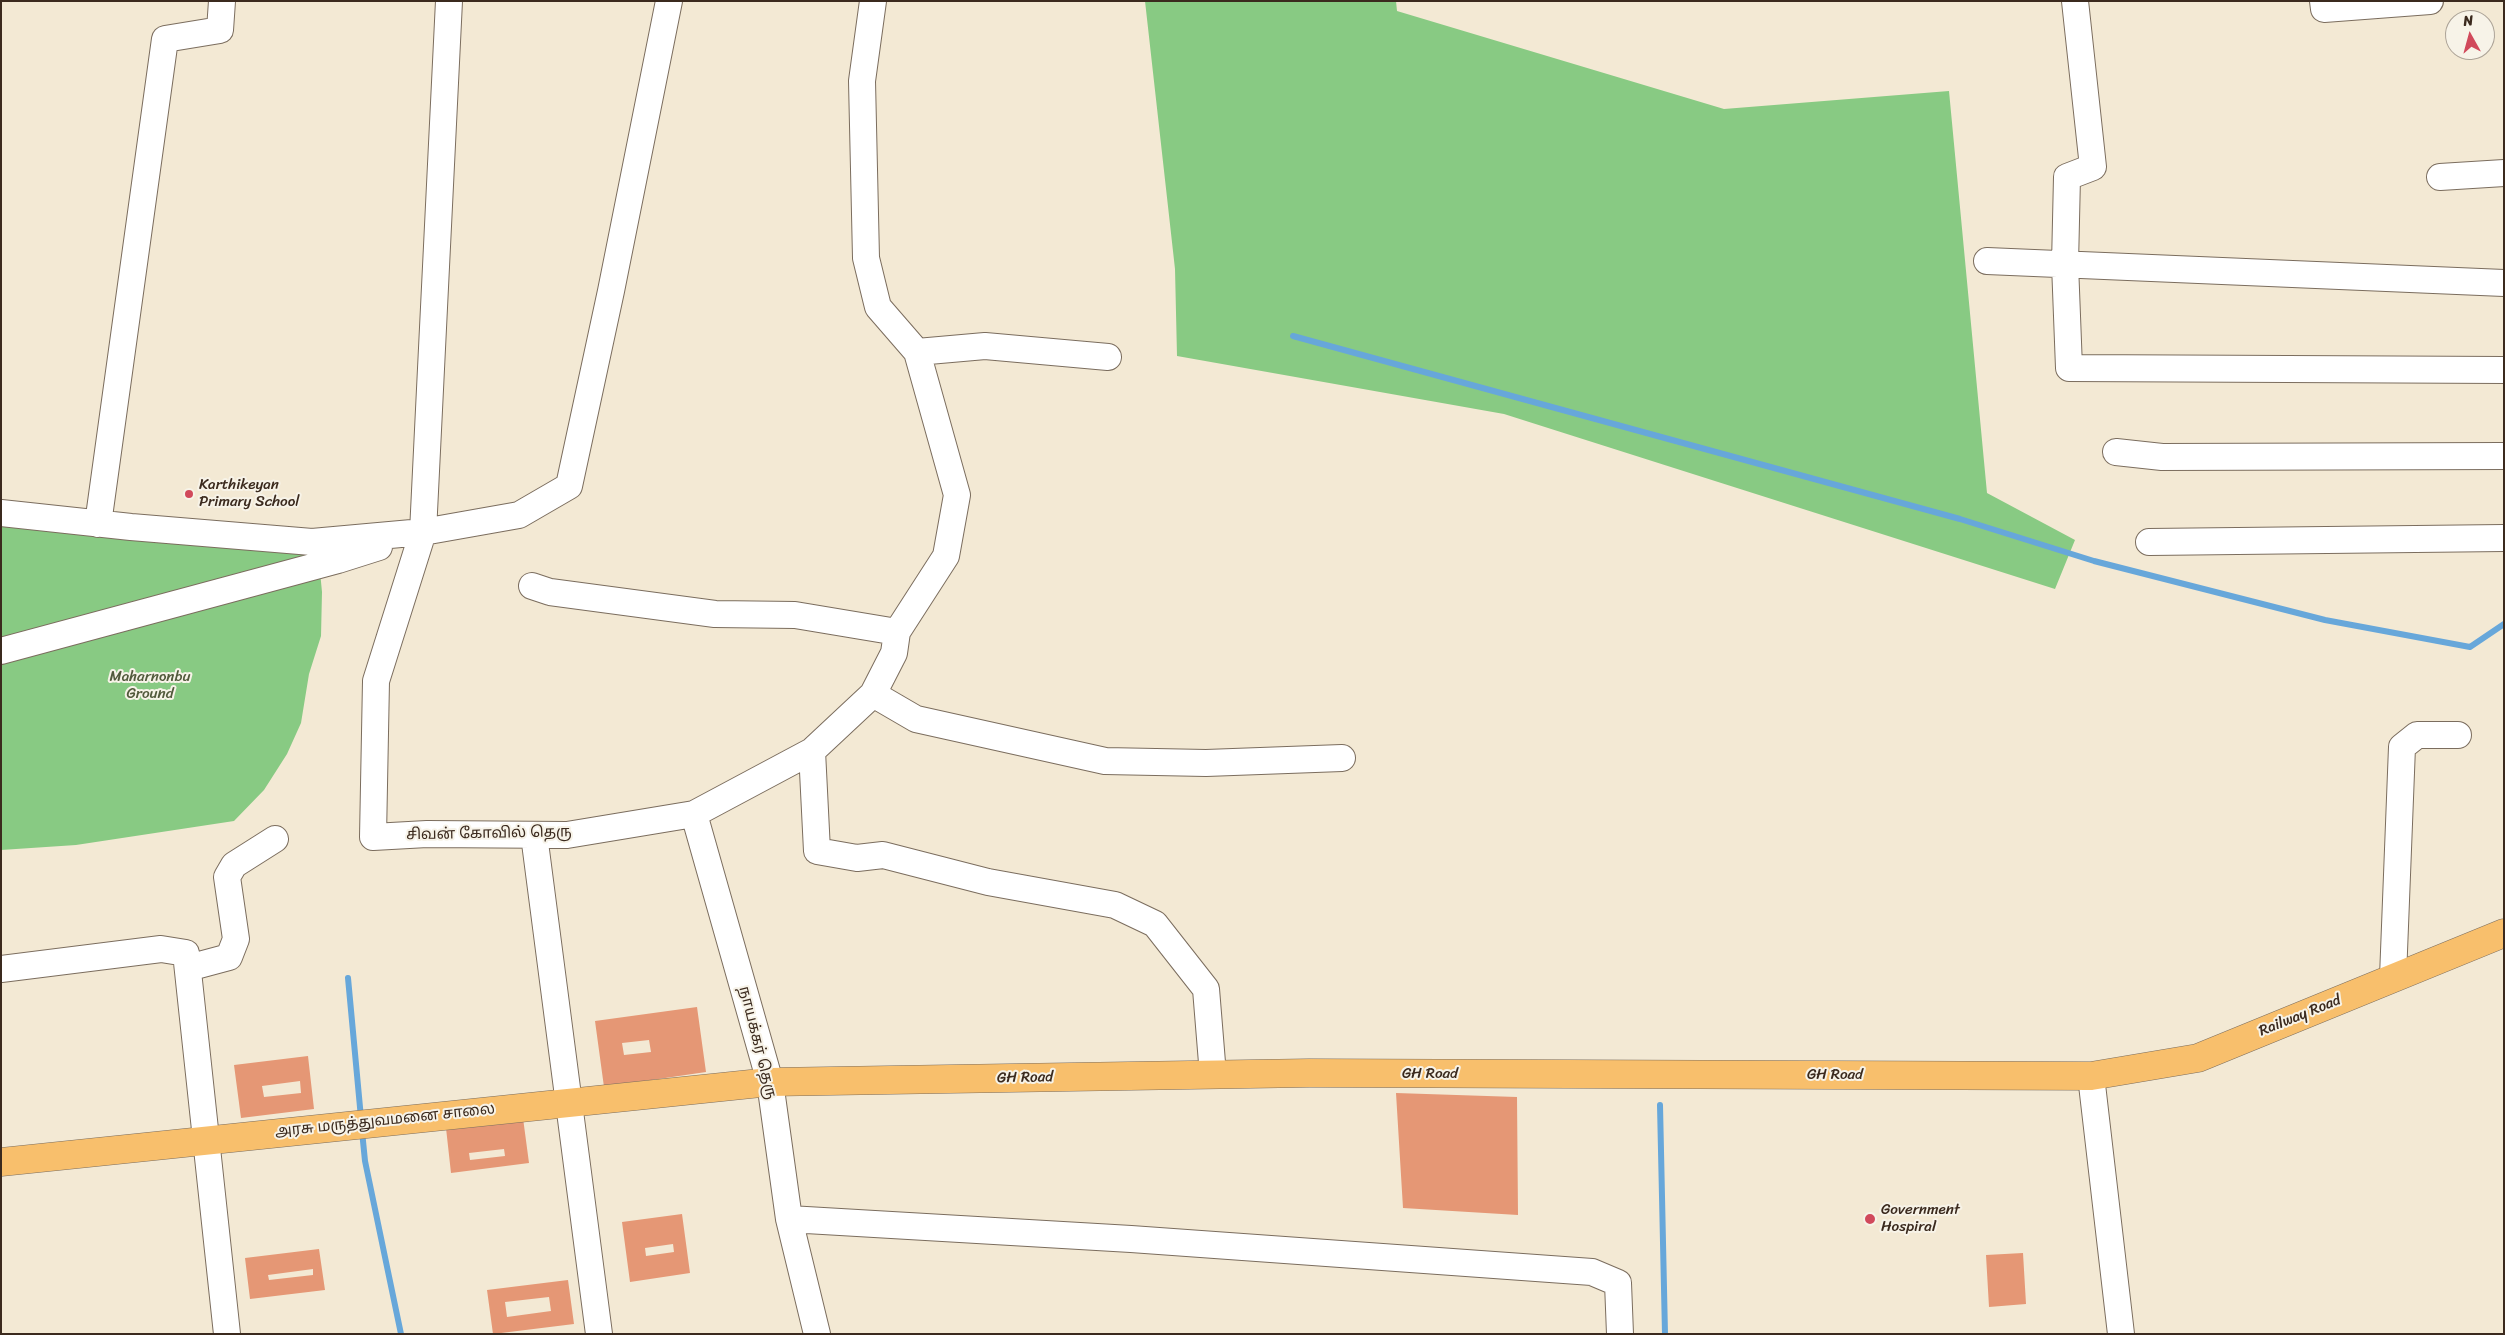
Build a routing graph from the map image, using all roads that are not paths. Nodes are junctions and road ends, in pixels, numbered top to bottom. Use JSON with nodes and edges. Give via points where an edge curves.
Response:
{"nodes":[{"id":1,"x":222,"y":1,"type":"edge"},
{"id":2,"x":449,"y":1,"type":"edge"},
{"id":3,"x":669,"y":1,"type":"edge"},
{"id":4,"x":873,"y":1,"type":"edge"},
{"id":5,"x":2075,"y":1,"type":"edge"},
{"id":6,"x":2323,"y":1,"type":"edge"},
{"id":7,"x":2430,"y":1,"type":"edge"},
{"id":8,"x":2504,"y":173,"type":"edge"},
{"id":9,"x":2440,"y":177,"type":"dead end"},
{"id":10,"x":1987,"y":261,"type":"dead end"},
{"id":11,"x":2065,"y":264,"type":"junction"},
{"id":12,"x":2504,"y":283,"type":"edge"},
{"id":13,"x":917,"y":352,"type":"junction"},
{"id":14,"x":1108,"y":357,"type":"dead end"},
{"id":15,"x":2504,"y":370,"type":"edge"},
{"id":16,"x":2116,"y":452,"type":"dead end"},
{"id":17,"x":2504,"y":456,"type":"edge"},
{"id":18,"x":1,"y":513,"type":"edge"},
{"id":19,"x":98,"y":524,"type":"junction"},
{"id":20,"x":423,"y":532,"type":"junction"},
{"id":21,"x":2504,"y":538,"type":"edge"},
{"id":22,"x":2149,"y":542,"type":"dead end"},
{"id":23,"x":532,"y":586,"type":"dead end"},
{"id":24,"x":897,"y":632,"type":"junction"},
{"id":25,"x":1,"y":651,"type":"edge"},
{"id":26,"x":873,"y":694,"type":"junction"},
{"id":27,"x":2458,"y":735,"type":"dead end"},
{"id":28,"x":812,"y":751,"type":"junction"},
{"id":29,"x":1342,"y":758,"type":"dead end"},
{"id":30,"x":694,"y":814,"type":"junction"},
{"id":31,"x":534,"y":835,"type":"junction"},
{"id":32,"x":275,"y":839,"type":"dead end"},
{"id":33,"x":2504,"y":933,"type":"edge"},
{"id":34,"x":188,"y":968,"type":"junction"},
{"id":35,"x":1,"y":969,"type":"edge"},
{"id":36,"x":2393,"y":977,"type":"junction"},
{"id":37,"x":1213,"y":1075,"type":"junction"},
{"id":38,"x":2091,"y":1076,"type":"junction"},
{"id":39,"x":770,"y":1082,"type":"junction"},
{"id":40,"x":570,"y":1101,"type":"junction"},
{"id":41,"x":207,"y":1140,"type":"junction"},
{"id":42,"x":1,"y":1162,"type":"edge"},
{"id":43,"x":789,"y":1219,"type":"junction"},
{"id":44,"x":227,"y":1334,"type":"edge"},
{"id":45,"x":599,"y":1334,"type":"edge"},
{"id":46,"x":817,"y":1334,"type":"edge"},
{"id":47,"x":1620,"y":1334,"type":"edge"},
{"id":48,"x":2121,"y":1334,"type":"edge"}],
"edges":[{"from":1,"to":19,"type":"street","via":[[220,30],[165,39]]},
{"from":2,"to":20,"type":"street"},
{"from":3,"to":20,"type":"street","via":[[569,486],[519,515]]},
{"from":4,"to":13,"type":"street","via":[[862,81],[866,258],[878,307]]},
{"from":5,"to":11,"type":"street","via":[[2093,167],[2067,177]]},
{"from":6,"to":7,"type":"street","via":[[2324,9]]},
{"from":8,"to":9,"type":"street"},
{"from":10,"to":11,"type":"street"},
{"from":11,"to":12,"type":"street"},
{"from":11,"to":15,"type":"street","via":[[2069,368]]},
{"from":13,"to":14,"type":"street","via":[[986,346]]},
{"from":13,"to":24,"type":"street","via":[[957,495],[946,556]]},
{"from":16,"to":17,"type":"street","via":[[2162,457]]},
{"from":18,"to":19,"type":"street"},
{"from":19,"to":20,"type":"street","via":[[312,542]]},
{"from":20,"to":25,"type":"street","via":[[338,560]]},
{"from":20,"to":31,"type":"street","name":"சிவன் கோவில் தெரு","via":[[376,681],[373,837]]},
{"from":21,"to":22,"type":"street"},
{"from":23,"to":24,"type":"street","via":[[550,592],[714,614],[795,615]]},
{"from":24,"to":26,"type":"street","name":"சிவன் கோவில் தெரு","via":[[894,653]]},
{"from":26,"to":28,"type":"street","name":"சிவன் கோவில் தெரு"},
{"from":26,"to":29,"type":"street","via":[[916,720],[1105,761],[1206,763]]},
{"from":27,"to":36,"type":"street","via":[[2417,735],[2402,747]]},
{"from":28,"to":30,"type":"street","name":"சிவன் கோவில் தெரு"},
{"from":28,"to":37,"type":"street","via":[[817,852],[857,858],[883,855],[988,882],[1115,905],[1155,924],[1206,989]]},
{"from":30,"to":31,"type":"street","name":"சிவன் கோவில் தெரு","via":[[567,834]]},
{"from":30,"to":39,"type":"street","name":"நாயக்கர் தெரு"},
{"from":31,"to":40,"type":"street"},
{"from":32,"to":34,"type":"street","via":[[234,864],[227,877],[236,939],[229,956]]},
{"from":33,"to":36,"type":"main road","name":"Railway Road"},
{"from":34,"to":35,"type":"street","via":[[186,953],[162,949]]},
{"from":34,"to":41,"type":"street"},
{"from":36,"to":38,"type":"main road","name":"Railway Road","via":[[2198,1058]]},
{"from":37,"to":38,"type":"main road","name":"GH Road"},
{"from":37,"to":39,"type":"main road","name":"GH Road"},
{"from":38,"to":48,"type":"street"},
{"from":39,"to":40,"type":"main road","name":"அரசு மருத்துவமனை சாலை"},
{"from":39,"to":43,"type":"street","name":"நாயக்கர் தெரு"},
{"from":40,"to":41,"type":"main road","name":"அரசு மருத்துவமனை சாலை"},
{"from":40,"to":45,"type":"street"},
{"from":41,"to":42,"type":"main road","name":"அரசு மருத்துவமனை சாலை"},
{"from":41,"to":44,"type":"street"},
{"from":43,"to":46,"type":"street","name":"நாயக்கர் தெரு"},
{"from":43,"to":47,"type":"street","via":[[1592,1272],[1618,1283]]}]}
